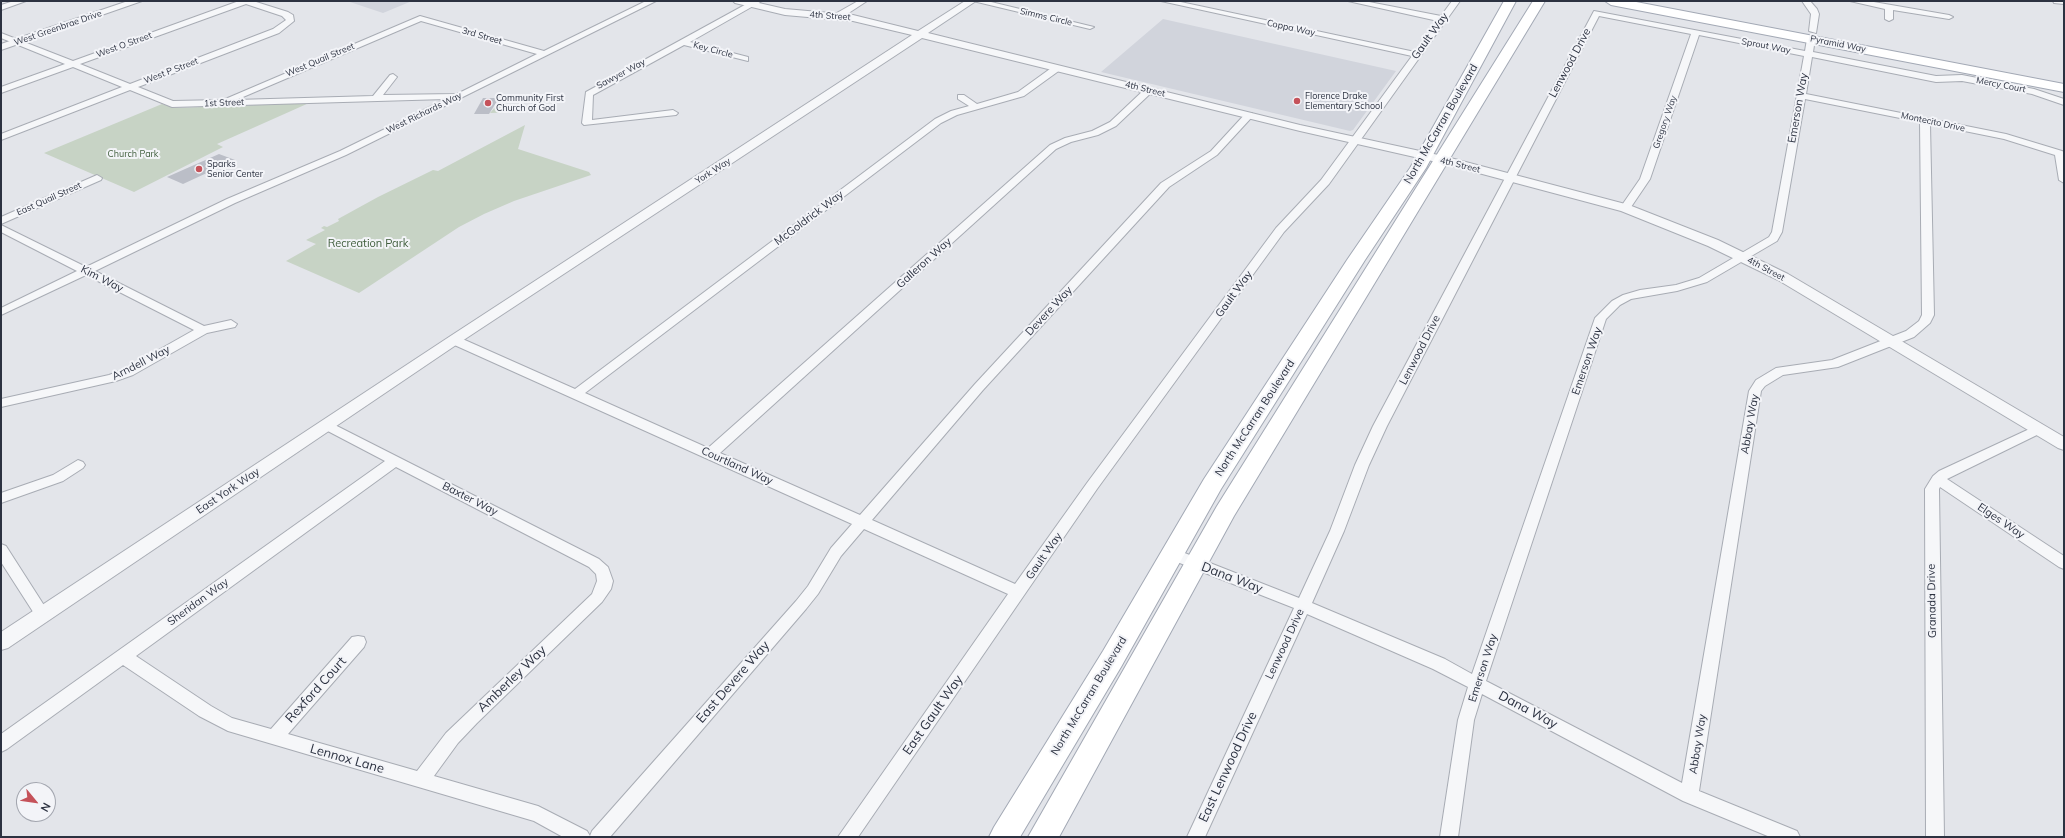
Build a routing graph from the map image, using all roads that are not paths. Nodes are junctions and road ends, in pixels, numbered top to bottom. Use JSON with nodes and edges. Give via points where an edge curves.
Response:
{"nodes":[{"id":1,"x":22,"y":1,"type":"edge"},
{"id":2,"x":137,"y":1,"type":"edge"},
{"id":3,"x":246,"y":1,"type":"edge"},
{"id":4,"x":652,"y":1,"type":"edge"},
{"id":5,"x":738,"y":1,"type":"edge"},
{"id":6,"x":863,"y":1,"type":"edge"},
{"id":7,"x":971,"y":1,"type":"edge"},
{"id":8,"x":977,"y":1,"type":"edge"},
{"id":9,"x":1165,"y":1,"type":"edge"},
{"id":10,"x":1352,"y":1,"type":"edge"},
{"id":11,"x":1456,"y":1,"type":"edge"},
{"id":12,"x":1510,"y":1,"type":"edge"},
{"id":13,"x":1523,"y":1,"type":"edge"},
{"id":14,"x":1539,"y":1,"type":"edge"},
{"id":15,"x":1611,"y":1,"type":"edge"},
{"id":16,"x":1655,"y":1,"type":"edge"},
{"id":17,"x":1806,"y":1,"type":"edge"},
{"id":18,"x":1854,"y":1,"type":"edge"},
{"id":19,"x":2057,"y":1,"type":"edge"},
{"id":20,"x":2064,"y":2,"type":"edge"},
{"id":21,"x":754,"y":3,"type":"edge"},
{"id":22,"x":1889,"y":6,"type":"junction"},
{"id":23,"x":1,"y":8,"type":"edge"},
{"id":24,"x":1597,"y":13,"type":"joint"},
{"id":25,"x":838,"y":16,"type":"junction"},
{"id":26,"x":1949,"y":17,"type":"dead end"},
{"id":27,"x":420,"y":18,"type":"joint"},
{"id":28,"x":1442,"y":19,"type":"junction"},
{"id":29,"x":1889,"y":19,"type":"dead end"},
{"id":30,"x":1090,"y":27,"type":"dead end"},
{"id":31,"x":1696,"y":32,"type":"junction"},
{"id":32,"x":921,"y":34,"type":"junction"},
{"id":33,"x":1,"y":35,"type":"edge"},
{"id":34,"x":1812,"y":35,"type":"junction"},
{"id":35,"x":17,"y":42,"type":"junction"},
{"id":36,"x":682,"y":42,"type":"junction"},
{"id":37,"x":1,"y":47,"type":"edge"},
{"id":38,"x":1511,"y":47,"type":"junction"},
{"id":39,"x":545,"y":54,"type":"junction"},
{"id":40,"x":1417,"y":55,"type":"junction"},
{"id":41,"x":1808,"y":55,"type":"junction"},
{"id":42,"x":745,"y":59,"type":"dead end"},
{"id":43,"x":72,"y":64,"type":"junction"},
{"id":44,"x":1057,"y":68,"type":"junction"},
{"id":45,"x":392,"y":77,"type":"dead end"},
{"id":46,"x":2064,"y":78,"type":"edge"},
{"id":47,"x":1936,"y":79,"type":"joint"},
{"id":48,"x":130,"y":87,"type":"junction"},
{"id":49,"x":2064,"y":88,"type":"edge"},
{"id":50,"x":1,"y":90,"type":"edge"},
{"id":51,"x":1150,"y":90,"type":"junction"},
{"id":52,"x":460,"y":95,"type":"junction"},
{"id":53,"x":1800,"y":95,"type":"junction"},
{"id":54,"x":960,"y":97,"type":"dead end"},
{"id":55,"x":376,"y":98,"type":"junction"},
{"id":56,"x":2064,"y":102,"type":"edge"},
{"id":57,"x":219,"y":103,"type":"junction"},
{"id":58,"x":976,"y":107,"type":"junction"},
{"id":59,"x":673,"y":113,"type":"dead end"},
{"id":60,"x":1249,"y":115,"type":"junction"},
{"id":61,"x":1926,"y":121,"type":"junction"},
{"id":62,"x":1,"y":137,"type":"edge"},
{"id":63,"x":1356,"y":140,"type":"junction"},
{"id":64,"x":2061,"y":154,"type":"edge"},
{"id":65,"x":1433,"y":158,"type":"junction"},
{"id":66,"x":1509,"y":177,"type":"junction"},
{"id":67,"x":97,"y":178,"type":"dead end"},
{"id":68,"x":2064,"y":180,"type":"edge"},
{"id":69,"x":1625,"y":208,"type":"junction"},
{"id":70,"x":1,"y":220,"type":"edge"},
{"id":71,"x":1,"y":228,"type":"edge"},
{"id":72,"x":1744,"y":257,"type":"junction"},
{"id":73,"x":86,"y":271,"type":"junction"},
{"id":74,"x":1,"y":312,"type":"edge"},
{"id":75,"x":231,"y":324,"type":"dead end"},
{"id":76,"x":203,"y":330,"type":"junction"},
{"id":77,"x":454,"y":340,"type":"junction"},
{"id":78,"x":1891,"y":341,"type":"junction"},
{"id":79,"x":576,"y":394,"type":"junction"},
{"id":80,"x":1,"y":403,"type":"edge"},
{"id":81,"x":327,"y":425,"type":"junction"},
{"id":82,"x":2038,"y":429,"type":"junction"},
{"id":83,"x":2064,"y":444,"type":"edge"},
{"id":84,"x":710,"y":454,"type":"junction"},
{"id":85,"x":396,"y":460,"type":"junction"},
{"id":86,"x":78,"y":465,"type":"dead end"},
{"id":87,"x":1938,"y":479,"type":"junction"},
{"id":88,"x":1,"y":498,"type":"edge"},
{"id":89,"x":862,"y":522,"type":"junction"},
{"id":90,"x":1,"y":550,"type":"edge"},
{"id":91,"x":1172,"y":554,"type":"junction"},
{"id":92,"x":2064,"y":563,"type":"edge"},
{"id":93,"x":1196,"y":564,"type":"junction"},
{"id":94,"x":605,"y":581,"type":"joint"},
{"id":95,"x":1019,"y":592,"type":"junction"},
{"id":96,"x":1303,"y":606,"type":"junction"},
{"id":97,"x":42,"y":614,"type":"junction"},
{"id":98,"x":1,"y":642,"type":"edge"},
{"id":99,"x":358,"y":642,"type":"dead end"},
{"id":100,"x":124,"y":656,"type":"junction"},
{"id":101,"x":1477,"y":683,"type":"junction"},
{"id":102,"x":1261,"y":696,"type":"joint"},
{"id":103,"x":274,"y":738,"type":"junction"},
{"id":104,"x":1,"y":744,"type":"edge"},
{"id":105,"x":420,"y":780,"type":"junction"},
{"id":106,"x":1690,"y":795,"type":"junction"},
{"id":107,"x":581,"y":837,"type":"edge"},
{"id":108,"x":598,"y":837,"type":"edge"},
{"id":109,"x":847,"y":837,"type":"edge"},
{"id":110,"x":1004,"y":837,"type":"edge"},
{"id":111,"x":1043,"y":837,"type":"edge"},
{"id":112,"x":1196,"y":837,"type":"edge"},
{"id":113,"x":1449,"y":837,"type":"edge"},
{"id":114,"x":1791,"y":837,"type":"edge"},
{"id":115,"x":1935,"y":837,"type":"edge"}],
"edges":[{"from":1,"to":23,"type":"street"},
{"from":2,"to":35,"type":"street","name":"West Greenbrae Drive"},
{"from":3,"to":43,"type":"street","name":"West O Street"},
{"from":3,"to":48,"type":"street","name":"West P Street","via":[[285,14],[290,17],[290,22],[276,30]]},
{"from":4,"to":39,"type":"street","name":"West Richards Way"},
{"from":5,"to":21,"type":"street","name":"4th Street"},
{"from":6,"to":25,"type":"street"},
{"from":7,"to":32,"type":"street","name":"York Way"},
{"from":8,"to":30,"type":"street","name":"Simms Circle"},
{"from":9,"to":40,"type":"street","name":"Coppa Way"},
{"from":10,"to":28,"type":"street"},
{"from":11,"to":28,"type":"street","name":"Gault Way"},
{"from":12,"to":65,"type":"main road","name":"North McCarran Boulevard"},
{"from":13,"to":38,"type":"main road","via":[[1508,35]]},
{"from":14,"to":38,"type":"main road","name":"North McCarran Boulevard"},
{"from":15,"to":34,"type":"main road","name":"Pyramid Way"},
{"from":16,"to":34,"type":"main road","name":"Pyramid Way"},
{"from":17,"to":34,"type":"street","name":"Emerson Way","via":[[1815,14]]},
{"from":18,"to":22,"type":"street"},
{"from":19,"to":20,"type":"street"},
{"from":21,"to":25,"type":"street","name":"4th Street","via":[[785,12]]},
{"from":21,"to":36,"type":"street","name":"Sawyer Way"},
{"from":22,"to":26,"type":"street"},
{"from":22,"to":29,"type":"street"},
{"from":24,"to":31,"type":"street","name":"Sprout Way"},
{"from":24,"to":66,"type":"street","name":"Lenwood Drive"},
{"from":25,"to":32,"type":"street","name":"4th Street"},
{"from":27,"to":39,"type":"street","name":"3rd Street"},
{"from":27,"to":57,"type":"street","name":"West Quail Street"},
{"from":28,"to":40,"type":"street","name":"Gault Way"},
{"from":31,"to":41,"type":"street","name":"Sprout Way"},
{"from":31,"to":69,"type":"street","name":"Gregory Way","via":[[1645,179]]},
{"from":32,"to":44,"type":"street","name":"4th Street"},
{"from":32,"to":77,"type":"street","name":"York Way"},
{"from":33,"to":35,"type":"street","name":"1st Street"},
{"from":34,"to":41,"type":"street","name":"Emerson Way"},
{"from":34,"to":46,"type":"main road","name":"Pyramid Way"},
{"from":34,"to":49,"type":"main road","name":"Pyramid Way"},
{"from":35,"to":37,"type":"street","name":"West Greenbrae Drive"},
{"from":35,"to":43,"type":"street","name":"1st Street"},
{"from":36,"to":42,"type":"street","name":"Key Circle"},
{"from":36,"to":59,"type":"street","name":"Sawyer Way","via":[[591,91],[587,123]]},
{"from":38,"to":65,"type":"main road","name":"North McCarran Boulevard"},
{"from":39,"to":52,"type":"street","name":"West Richards Way"},
{"from":40,"to":63,"type":"street","name":"Gault Way"},
{"from":41,"to":47,"type":"street","name":"Sprout Way"},
{"from":41,"to":53,"type":"street","name":"Emerson Way"},
{"from":43,"to":48,"type":"street","name":"1st Street"},
{"from":43,"to":50,"type":"street","name":"West O Street"},
{"from":44,"to":51,"type":"street","name":"4th Street"},
{"from":44,"to":58,"type":"street","name":"McGoldrick Way","via":[[1020,94]]},
{"from":45,"to":55,"type":"street"},
{"from":47,"to":56,"type":"street","name":"Mercy Court","via":[[1973,80],[2034,92]]},
{"from":48,"to":57,"type":"street","name":"1st Street","via":[[172,104]]},
{"from":48,"to":62,"type":"street","name":"West P Street"},
{"from":51,"to":60,"type":"street","name":"4th Street"},
{"from":51,"to":84,"type":"street","name":"Galleron Way","via":[[1113,124],[1053,147]]},
{"from":52,"to":55,"type":"street","name":"1st Street"},
{"from":52,"to":73,"type":"street","name":"West Richards Way","via":[[343,153],[253,191]]},
{"from":53,"to":61,"type":"street","name":"Montecito Drive"},
{"from":53,"to":72,"type":"street","name":"Emerson Way","via":[[1777,232],[1766,244]]},
{"from":54,"to":58,"type":"street"},
{"from":55,"to":57,"type":"street","name":"1st Street"},
{"from":58,"to":79,"type":"street","name":"McGoldrick Way","via":[[938,120]]},
{"from":60,"to":63,"type":"street","name":"4th Street"},
{"from":60,"to":89,"type":"street","name":"Devere Way","via":[[1214,153],[1165,185],[979,387]]},
{"from":61,"to":64,"type":"street","name":"Montecito Drive","via":[[2014,139]]},
{"from":61,"to":78,"type":"street","name":"Abbay Way","via":[[1928,315],[1917,330]]},
{"from":63,"to":65,"type":"street","name":"4th Street"},
{"from":63,"to":95,"type":"street","name":"Gault Way","via":[[1325,182],[1280,230],[1092,486]]},
{"from":64,"to":68,"type":"street"},
{"from":65,"to":66,"type":"street","name":"4th Street"},
{"from":65,"to":91,"type":"main road","name":"North McCarran Boulevard","via":[[1418,168],[1356,260],[1212,485]]},
{"from":65,"to":93,"type":"main road","name":"North McCarran Boulevard"},
{"from":66,"to":69,"type":"street","name":"4th Street"},
{"from":66,"to":96,"type":"street","name":"Lenwood Drive","via":[[1380,426]]},
{"from":67,"to":70,"type":"street","name":"East Quail Street"},
{"from":69,"to":72,"type":"street","name":"4th Street"},
{"from":71,"to":73,"type":"street","name":"Kim Way"},
{"from":72,"to":78,"type":"street","name":"4th Street"},
{"from":72,"to":101,"type":"street","name":"Emerson Way","via":[[1691,285],[1627,297],[1612,306],[1602,318]]},
{"from":73,"to":74,"type":"street","name":"West Richards Way"},
{"from":73,"to":76,"type":"street","name":"Kim Way"},
{"from":75,"to":76,"type":"street","name":"Arndell Way"},
{"from":76,"to":80,"type":"street","name":"Arndell Way","via":[[129,372]]},
{"from":77,"to":79,"type":"street","name":"Courtland Way"},
{"from":77,"to":81,"type":"street","name":"East York Way"},
{"from":78,"to":82,"type":"street","name":"4th Street"},
{"from":78,"to":106,"type":"street","name":"Abbay Way","via":[[1834,364],[1780,372],[1760,383],[1755,391]]},
{"from":79,"to":84,"type":"street","name":"Courtland Way"},
{"from":81,"to":85,"type":"street","name":"Baxter Way"},
{"from":81,"to":97,"type":"street","name":"East York Way"},
{"from":82,"to":83,"type":"street","name":"4th Street"},
{"from":82,"to":87,"type":"street"},
{"from":84,"to":89,"type":"street","name":"Courtland Way"},
{"from":85,"to":94,"type":"street","name":"Baxter Way","via":[[594,563],[603,571]]},
{"from":85,"to":100,"type":"street","name":"Sheridan Way"},
{"from":86,"to":88,"type":"street","via":[[58,478]]},
{"from":87,"to":92,"type":"street","name":"Elges Way"},
{"from":87,"to":115,"type":"street","name":"Granada Drive","via":[[1932,489],[1931,499]]},
{"from":89,"to":95,"type":"street","name":"Courtland Way"},
{"from":89,"to":108,"type":"street","name":"East Devere Way","via":[[836,552],[801,605]]},
{"from":90,"to":97,"type":"street"},
{"from":91,"to":93,"type":"street","name":"Dana Way"},
{"from":91,"to":110,"type":"main road","name":"North McCarran Boulevard","via":[[1112,659]]},
{"from":93,"to":96,"type":"street","name":"Dana Way"},
{"from":93,"to":111,"type":"main road","name":"North McCarran Boulevard"},
{"from":94,"to":105,"type":"street","name":"Amberley Way","via":[[597,598],[471,718]]},
{"from":95,"to":109,"type":"street","name":"East Gault Way"},
{"from":96,"to":101,"type":"street","name":"Dana Way"},
{"from":96,"to":102,"type":"street","name":"Lenwood Drive"},
{"from":97,"to":98,"type":"street","name":"East York Way"},
{"from":99,"to":103,"type":"street","name":"Rexford Court"},
{"from":100,"to":103,"type":"street","name":"Lennox Lane","via":[[216,718]]},
{"from":100,"to":104,"type":"street","name":"Sheridan Way"},
{"from":101,"to":106,"type":"street","name":"Dana Way"},
{"from":101,"to":113,"type":"street","name":"Emerson Way","via":[[1466,720]]},
{"from":102,"to":112,"type":"street","name":"East Lenwood Drive"},
{"from":103,"to":105,"type":"street","name":"Lennox Lane"},
{"from":105,"to":107,"type":"street","name":"Lennox Lane","via":[[538,814]]},
{"from":106,"to":114,"type":"street","name":"Dana Way"}]}
